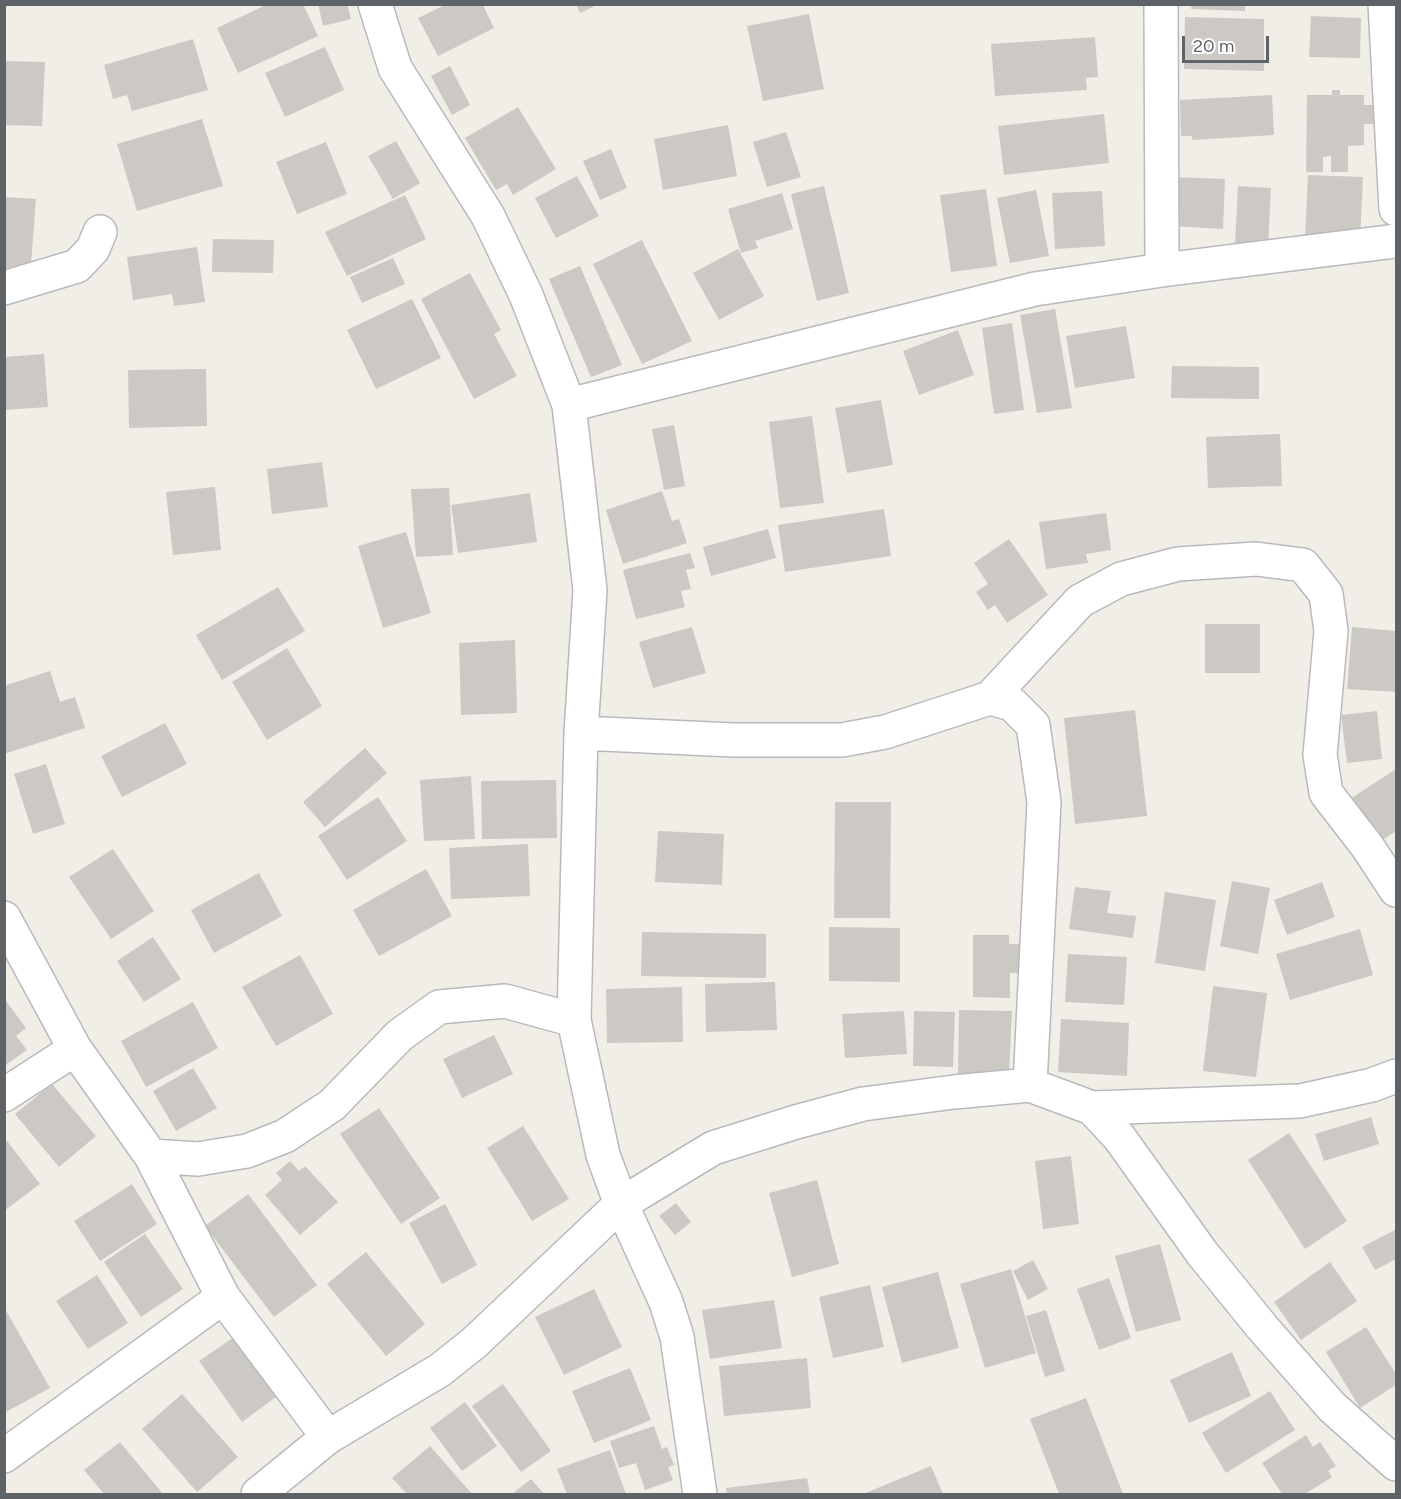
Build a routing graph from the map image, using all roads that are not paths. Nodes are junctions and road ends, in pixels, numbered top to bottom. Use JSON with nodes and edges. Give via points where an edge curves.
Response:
{"nodes":[{"id":1,"x":375,"y":4,"type":"edge"},
{"id":2,"x":1161,"y":4,"type":"edge"},
{"id":3,"x":1385,"y":4,"type":"edge"},
{"id":4,"x":1396,"y":209,"type":"edge"},
{"id":5,"x":100,"y":232,"type":"dead end"},
{"id":6,"x":1396,"y":241,"type":"edge"},
{"id":7,"x":1396,"y":251,"type":"edge"},
{"id":8,"x":1396,"y":257,"type":"edge"},
{"id":9,"x":1162,"y":270,"type":"junction"},
{"id":10,"x":4,"y":288,"type":"edge"},
{"id":11,"x":569,"y":405,"type":"junction"},
{"id":12,"x":990,"y":698,"type":"junction"},
{"id":13,"x":581,"y":733,"type":"junction"},
{"id":14,"x":1396,"y":890,"type":"edge"},
{"id":15,"x":4,"y":918,"type":"edge"},
{"id":16,"x":574,"y":1020,"type":"junction"},
{"id":17,"x":75,"y":1049,"type":"junction"},
{"id":18,"x":1396,"y":1076,"type":"edge"},
{"id":19,"x":1030,"y":1085,"type":"junction"},
{"id":20,"x":4,"y":1095,"type":"edge"},
{"id":21,"x":1092,"y":1108,"type":"junction"},
{"id":22,"x":151,"y":1156,"type":"junction"},
{"id":23,"x":621,"y":1203,"type":"junction"},
{"id":24,"x":223,"y":1297,"type":"junction"},
{"id":25,"x":328,"y":1437,"type":"junction"},
{"id":26,"x":4,"y":1456,"type":"edge"},
{"id":27,"x":1396,"y":1464,"type":"edge"},
{"id":28,"x":258,"y":1494,"type":"edge"},
{"id":29,"x":699,"y":1494,"type":"edge"}],
"edges":[{"from":1,"to":11,"type":"street","via":[[395,68],[488,216],[526,295]]},
{"from":2,"to":9,"type":"street"},
{"from":3,"to":4,"type":"street"},
{"from":5,"to":10,"type":"street","via":[[93,249],[77,266]]},
{"from":6,"to":9,"type":"street"},
{"from":7,"to":8,"type":"street"},
{"from":9,"to":11,"type":"street","via":[[1035,290]]},
{"from":11,"to":13,"type":"street","via":[[590,590]]},
{"from":12,"to":13,"type":"street","via":[[885,732],[842,740],[733,741]]},
{"from":12,"to":14,"type":"street","via":[[1080,601],[1121,579],[1178,564],[1256,560],[1303,565],[1326,594],[1331,631],[1320,755],[1326,793]]},
{"from":12,"to":19,"type":"street","via":[[1012,704],[1033,724],[1044,802]]},
{"from":13,"to":16,"type":"street"},
{"from":15,"to":17,"type":"street"},
{"from":16,"to":22,"type":"street","via":[[505,1001],[439,1007],[400,1035],[332,1105],[285,1136],[247,1151],[198,1159]]},
{"from":16,"to":23,"type":"street","via":[[603,1155]]},
{"from":17,"to":20,"type":"street"},
{"from":17,"to":22,"type":"street"},
{"from":18,"to":21,"type":"street","via":[[1300,1101]]},
{"from":19,"to":21,"type":"street"},
{"from":19,"to":23,"type":"street","via":[[863,1104],[796,1122],[713,1148]]},
{"from":21,"to":27,"type":"street","via":[[1119,1137],[1202,1253],[1262,1327],[1332,1407]]},
{"from":22,"to":24,"type":"street"},
{"from":23,"to":25,"type":"street","via":[[457,1357],[424,1381]]},
{"from":23,"to":29,"type":"street","via":[[666,1302],[677,1337]]},
{"from":24,"to":25,"type":"street"},
{"from":24,"to":26,"type":"street"},
{"from":25,"to":28,"type":"street"}]}
